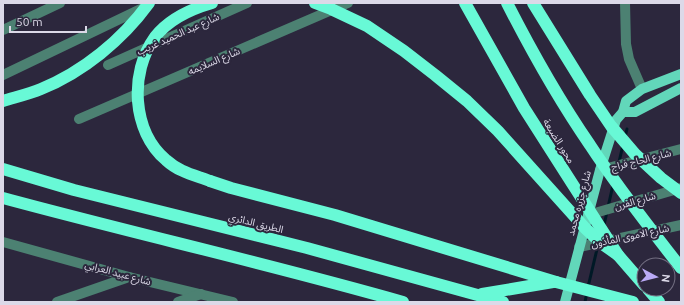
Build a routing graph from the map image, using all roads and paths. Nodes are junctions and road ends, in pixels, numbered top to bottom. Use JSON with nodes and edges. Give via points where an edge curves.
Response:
{"nodes":[{"id":1,"x":60,"y":3,"type":"edge"},
{"id":2,"x":148,"y":3,"type":"edge"},
{"id":3,"x":153,"y":3,"type":"edge"},
{"id":4,"x":212,"y":3,"type":"edge"},
{"id":5,"x":247,"y":3,"type":"edge"},
{"id":6,"x":315,"y":3,"type":"edge"},
{"id":7,"x":348,"y":3,"type":"edge"},
{"id":8,"x":465,"y":3,"type":"edge"},
{"id":9,"x":506,"y":3,"type":"edge"},
{"id":10,"x":533,"y":3,"type":"edge"},
{"id":11,"x":625,"y":3,"type":"edge"},
{"id":12,"x":3,"y":30,"type":"edge"},
{"id":13,"x":108,"y":65,"type":"dead end"},
{"id":14,"x":681,"y":74,"type":"edge"},
{"id":15,"x":3,"y":75,"type":"edge"},
{"id":16,"x":681,"y":88,"type":"edge"},
{"id":17,"x":642,"y":90,"type":"junction"},
{"id":18,"x":3,"y":101,"type":"edge"},
{"id":19,"x":623,"y":112,"type":"junction"},
{"id":20,"x":79,"y":119,"type":"dead end"},
{"id":21,"x":681,"y":149,"type":"edge"},
{"id":22,"x":3,"y":169,"type":"edge"},
{"id":23,"x":600,"y":170,"type":"junction"},
{"id":24,"x":681,"y":188,"type":"edge"},
{"id":25,"x":681,"y":193,"type":"edge"},
{"id":26,"x":3,"y":198,"type":"edge"},
{"id":27,"x":588,"y":215,"type":"junction"},
{"id":28,"x":681,"y":225,"type":"edge"},
{"id":29,"x":3,"y":242,"type":"edge"},
{"id":30,"x":579,"y":247,"type":"junction"},
{"id":31,"x":618,"y":255,"type":"junction"},
{"id":32,"x":681,"y":268,"type":"edge"},
{"id":33,"x":636,"y":276,"type":"edge"},
{"id":34,"x":129,"y":277,"type":"junction"},
{"id":35,"x":556,"y":282,"type":"junction"},
{"id":36,"x":201,"y":294,"type":"junction"},
{"id":37,"x":478,"y":295,"type":"junction"},
{"id":38,"x":221,"y":301,"type":"edge"},
{"id":39,"x":57,"y":302,"type":"edge"},
{"id":40,"x":178,"y":302,"type":"edge"},
{"id":41,"x":233,"y":302,"type":"edge"},
{"id":42,"x":403,"y":302,"type":"edge"},
{"id":43,"x":503,"y":302,"type":"edge"},
{"id":44,"x":565,"y":302,"type":"edge"},
{"id":45,"x":633,"y":302,"type":"edge"}],
"edges":[{"from":1,"to":12,"type":"street"},
{"from":2,"to":18,"type":"highway","bridge":true,"via":[[114,42],[78,70],[42,89]]},
{"from":3,"to":15,"type":"street"},
{"from":4,"to":35,"type":"highway","bridge":true,"via":[[194,8],[173,20],[155,37],[140,68],[138,107],[145,131],[153,146],[166,160],[181,171],[232,188],[335,215]]},
{"from":5,"to":13,"type":"street","name":"شارع عبد الحميد غريب"},
{"from":6,"to":31,"type":"highway","bridge":true,"via":[[367,26],[404,51],[467,101],[498,131],[585,228]]},
{"from":7,"to":20,"type":"street","name":"شارع السلايمه"},
{"from":8,"to":31,"type":"highway","name":"محور الضبعة","bridge":true,"via":[[524,108]]},
{"from":9,"to":32,"type":"highway","bridge":true,"via":[[532,52],[590,145]]},
{"from":10,"to":25,"type":"highway","bridge":true,"via":[[612,126],[635,154]]},
{"from":11,"to":17,"type":"street","via":[[626,44]]},
{"from":14,"to":17,"type":"main road","name":"شارع جزيره محمد"},
{"from":16,"to":19,"type":"main road","via":[[635,112]]},
{"from":17,"to":19,"type":"main road","name":"شارع جزيره محمد","via":[[626,101]]},
{"from":19,"to":23,"type":"main road","name":"شارع جزيره محمد","via":[[616,120]]},
{"from":21,"to":23,"type":"street","name":"شارع الحاج فراج"},
{"from":22,"to":37,"type":"highway","name":"الطريق الدائري","via":[[74,190],[307,248]]},
{"from":23,"to":27,"type":"main road","name":"شارع جزيره محمد"},
{"from":24,"to":27,"type":"street","name":"شارع الفرن"},
{"from":26,"to":42,"type":"highway"},
{"from":27,"to":30,"type":"main road","name":"شارع جزيره محمد"},
{"from":28,"to":30,"type":"street","name":"شارع الاموى المأذون"},
{"from":29,"to":34,"type":"street","name":"شارع عبيد العرابي"},
{"from":30,"to":44,"type":"main road","name":"شارع جزيره محمد"},
{"from":31,"to":33,"type":"highway","name":"محور الضبعة","bridge":true},
{"from":34,"to":36,"type":"street","name":"شارع عبيد العرابي"},
{"from":34,"to":39,"type":"street"},
{"from":35,"to":37,"type":"highway"},
{"from":35,"to":45,"type":"highway","bridge":true},
{"from":36,"to":38,"type":"street","name":"شارع عبيد العرابي"},
{"from":36,"to":40,"type":"street"},
{"from":37,"to":43,"type":"highway","name":"الطريق الدائري"},
{"from":38,"to":41,"type":"street","name":"شارع عبيد العرابي"}]}
